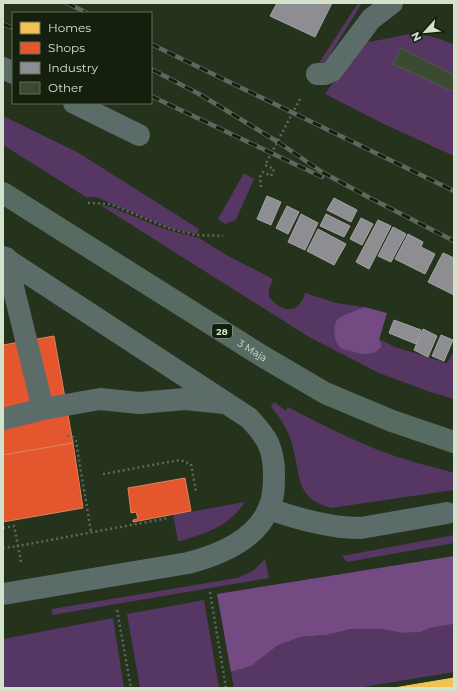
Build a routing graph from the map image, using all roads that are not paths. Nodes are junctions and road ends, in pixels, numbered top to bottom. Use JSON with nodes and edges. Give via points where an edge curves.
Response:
{"nodes":[{"id":1,"x":392,"y":3,"type":"edge"},
{"id":2,"x":3,"y":68,"type":"edge"},
{"id":3,"x":12,"y":72,"type":"edge"},
{"id":4,"x":317,"y":74,"type":"dead end"},
{"id":5,"x":76,"y":104,"type":"edge"},
{"id":6,"x":139,"y":135,"type":"dead end"},
{"id":7,"x":3,"y":193,"type":"edge"},
{"id":8,"x":4,"y":259,"type":"edge"},
{"id":9,"x":230,"y":404,"type":"junction"},
{"id":10,"x":43,"y":410,"type":"junction"},
{"id":11,"x":3,"y":419,"type":"edge"},
{"id":12,"x":454,"y":442,"type":"edge"},
{"id":13,"x":269,"y":509,"type":"junction"},
{"id":14,"x":447,"y":513,"type":"dead end"},
{"id":15,"x":3,"y":594,"type":"edge"}],
"edges":[{"from":1,"to":4,"type":"lane","via":[[371,20],[332,71]]},
{"from":2,"to":3,"type":"lane"},
{"from":5,"to":6,"type":"lane"},
{"from":7,"to":12,"type":"main road","name":"3 Maja","number":"28","via":[[325,393]]},
{"from":8,"to":9,"type":"lane"},
{"from":8,"to":10,"type":"lane"},
{"from":9,"to":10,"type":"lane","via":[[185,399],[138,403],[100,399]]},
{"from":9,"to":13,"type":"lane","via":[[259,428],[271,447],[274,482]]},
{"from":10,"to":11,"type":"lane"},
{"from":13,"to":14,"type":"lane","via":[[305,520],[351,528]]},
{"from":13,"to":15,"type":"lane","via":[[262,521],[241,541],[198,560]]}]}
